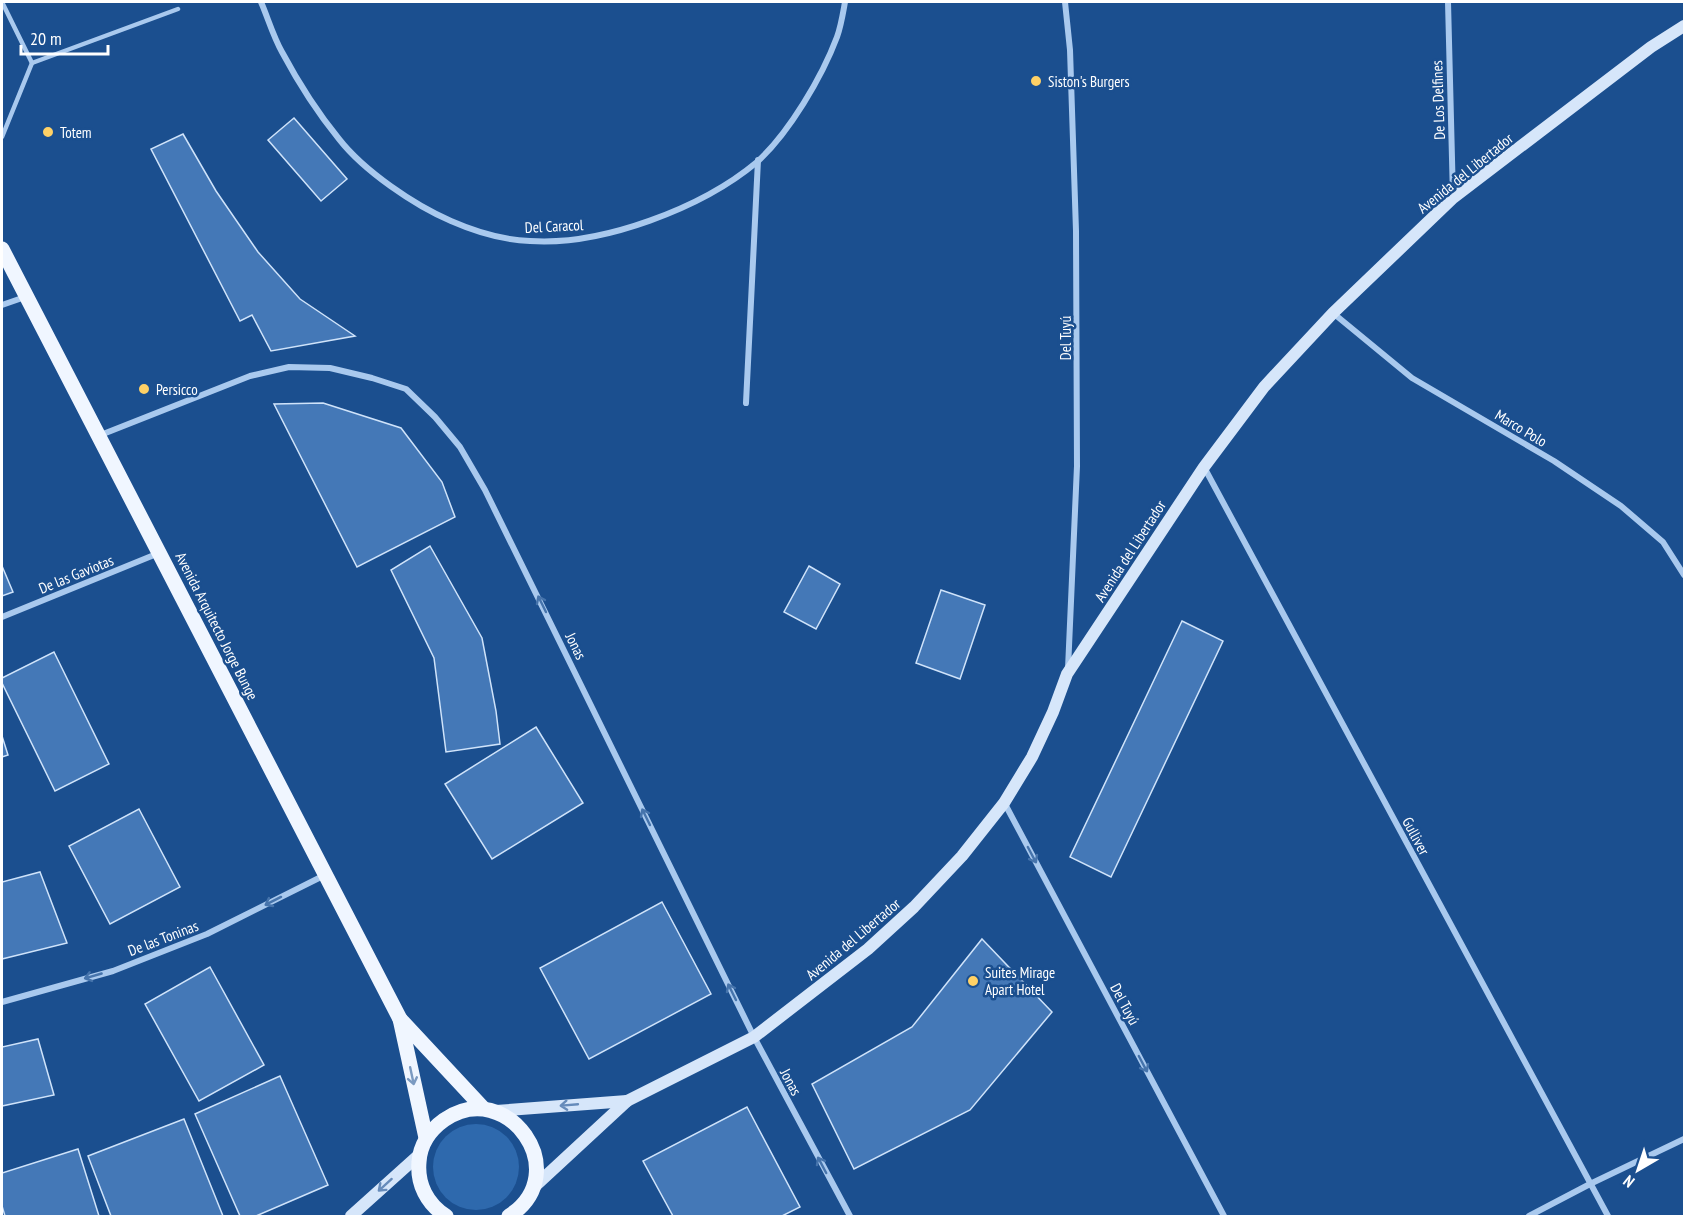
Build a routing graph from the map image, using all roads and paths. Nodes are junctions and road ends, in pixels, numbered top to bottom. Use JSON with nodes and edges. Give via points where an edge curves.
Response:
{"nodes":[{"id":1,"x":2,"y":2,"type":"edge"},
{"id":2,"x":261,"y":2,"type":"edge"},
{"id":3,"x":846,"y":2,"type":"edge"},
{"id":4,"x":1065,"y":2,"type":"edge"},
{"id":5,"x":1448,"y":2,"type":"edge"},
{"id":6,"x":178,"y":9,"type":"dead end"},
{"id":7,"x":1684,"y":26,"type":"edge"},
{"id":8,"x":32,"y":63,"type":"junction"},
{"id":9,"x":2,"y":137,"type":"edge"},
{"id":10,"x":758,"y":160,"type":"junction"},
{"id":11,"x":1453,"y":198,"type":"junction"},
{"id":12,"x":2,"y":249,"type":"edge"},
{"id":13,"x":26,"y":297,"type":"junction"},
{"id":14,"x":2,"y":305,"type":"edge"},
{"id":15,"x":1333,"y":313,"type":"junction"},
{"id":16,"x":746,"y":403,"type":"dead end"},
{"id":17,"x":98,"y":436,"type":"junction"},
{"id":18,"x":1204,"y":467,"type":"junction"},
{"id":19,"x":159,"y":553,"type":"junction"},
{"id":20,"x":1684,"y":575,"type":"edge"},
{"id":21,"x":2,"y":617,"type":"edge"},
{"id":22,"x":1067,"y":674,"type":"junction"},
{"id":23,"x":1004,"y":803,"type":"junction"},
{"id":24,"x":326,"y":875,"type":"junction"},
{"id":25,"x":2,"y":1002,"type":"edge"},
{"id":26,"x":400,"y":1019,"type":"junction"},
{"id":27,"x":754,"y":1037,"type":"junction"},
{"id":28,"x":627,"y":1101,"type":"junction"},
{"id":29,"x":489,"y":1110,"type":"junction"},
{"id":30,"x":426,"y":1138,"type":"junction"},
{"id":31,"x":1684,"y":1139,"type":"edge"},
{"id":32,"x":420,"y":1154,"type":"junction"},
{"id":33,"x":1590,"y":1184,"type":"junction"},
{"id":34,"x":531,"y":1193,"type":"junction"},
{"id":35,"x":351,"y":1216,"type":"edge"},
{"id":36,"x":446,"y":1216,"type":"edge"},
{"id":37,"x":509,"y":1216,"type":"edge"},
{"id":38,"x":531,"y":1216,"type":"edge"},
{"id":39,"x":850,"y":1216,"type":"edge"},
{"id":40,"x":1224,"y":1216,"type":"edge"},
{"id":41,"x":1529,"y":1216,"type":"edge"},
{"id":42,"x":1608,"y":1216,"type":"edge"}],
"edges":[{"from":1,"to":8,"type":"lane"},
{"from":2,"to":10,"type":"street","name":"Del Caracol","via":[[281,51],[340,140],[372,172],[411,199],[451,221],[492,236],[568,240],[633,226],[706,196]]},
{"from":3,"to":10,"type":"street","name":"Del Caracol","via":[[837,36],[819,77],[787,128]]},
{"from":4,"to":22,"type":"street","name":"Del Tuyú","via":[[1077,231],[1077,466]]},
{"from":5,"to":11,"type":"street","name":"De Los Delfines"},
{"from":6,"to":8,"type":"lane"},
{"from":7,"to":11,"type":"main road","name":"Avenida del Libertador"},
{"from":8,"to":9,"type":"lane"},
{"from":10,"to":16,"type":"street"},
{"from":11,"to":15,"type":"main road","name":"Avenida del Libertador"},
{"from":12,"to":13,"type":"main road","name":"Avenida Arquitecto Jorge Bunge"},
{"from":13,"to":14,"type":"street"},
{"from":13,"to":17,"type":"main road","name":"Avenida Arquitecto Jorge Bunge"},
{"from":15,"to":18,"type":"main road","name":"Avenida del Libertador","via":[[1264,387]]},
{"from":15,"to":20,"type":"street","name":"Marco Polo","via":[[1412,378],[1554,461],[1621,506],[1663,542]]},
{"from":17,"to":19,"type":"main road","name":"Avenida Arquitecto Jorge Bunge"},
{"from":27,"to":17,"type":"street","name":"Jonas","one_way":true,"via":[[485,490],[460,447],[406,389],[330,368],[290,367],[240,380]]},
{"from":18,"to":22,"type":"main road","name":"Avenida del Libertador"},
{"from":18,"to":33,"type":"street","name":"Gulliver"},
{"from":19,"to":21,"type":"street","name":"De las Gaviotas"},
{"from":19,"to":24,"type":"main road","name":"Avenida Arquitecto Jorge Bunge"},
{"from":22,"to":23,"type":"main road","name":"Avenida del Libertador","via":[[1032,757]]},
{"from":23,"to":27,"type":"main road","name":"Avenida del Libertador","via":[[914,907],[868,949]]},
{"from":23,"to":40,"type":"street","name":"Del Tuyú","one_way":true},
{"from":24,"to":25,"type":"street","name":"De las Toninas","one_way":true,"via":[[197,938],[113,971]]},
{"from":24,"to":26,"type":"main road","name":"Avenida Arquitecto Jorge Bunge"},
{"from":26,"to":29,"type":"main road","name":"Avenida Arquitecto Jorge Bunge"},
{"from":26,"to":30,"type":"main road","name":"Avenida Arquitecto Jorge Bunge","one_way":true},
{"from":27,"to":28,"type":"main road","name":"Avenida del Libertador"},
{"from":39,"to":27,"type":"street","name":"Jonas","one_way":true},
{"from":28,"to":29,"type":"main road","name":"Avenida del Libertador","one_way":true},
{"from":28,"to":34,"type":"main road","name":"Avenida del Libertador"},
{"from":29,"to":30,"type":"main road","via":[[451,1115]]},
{"from":29,"to":34,"type":"main road","name":"Avenida Arquitecto Jorge Bunge","via":[[516,1123],[527,1136],[537,1170]]},
{"from":30,"to":32,"type":"main road"},
{"from":31,"to":33,"type":"street"},
{"from":32,"to":35,"type":"main road","one_way":true},
{"from":32,"to":36,"type":"main road","via":[[421,1185],[428,1200]]},
{"from":33,"to":41,"type":"street"},
{"from":33,"to":42,"type":"street","name":"Gulliver"},
{"from":34,"to":37,"type":"main road"},
{"from":34,"to":38,"type":"main road"}]}
